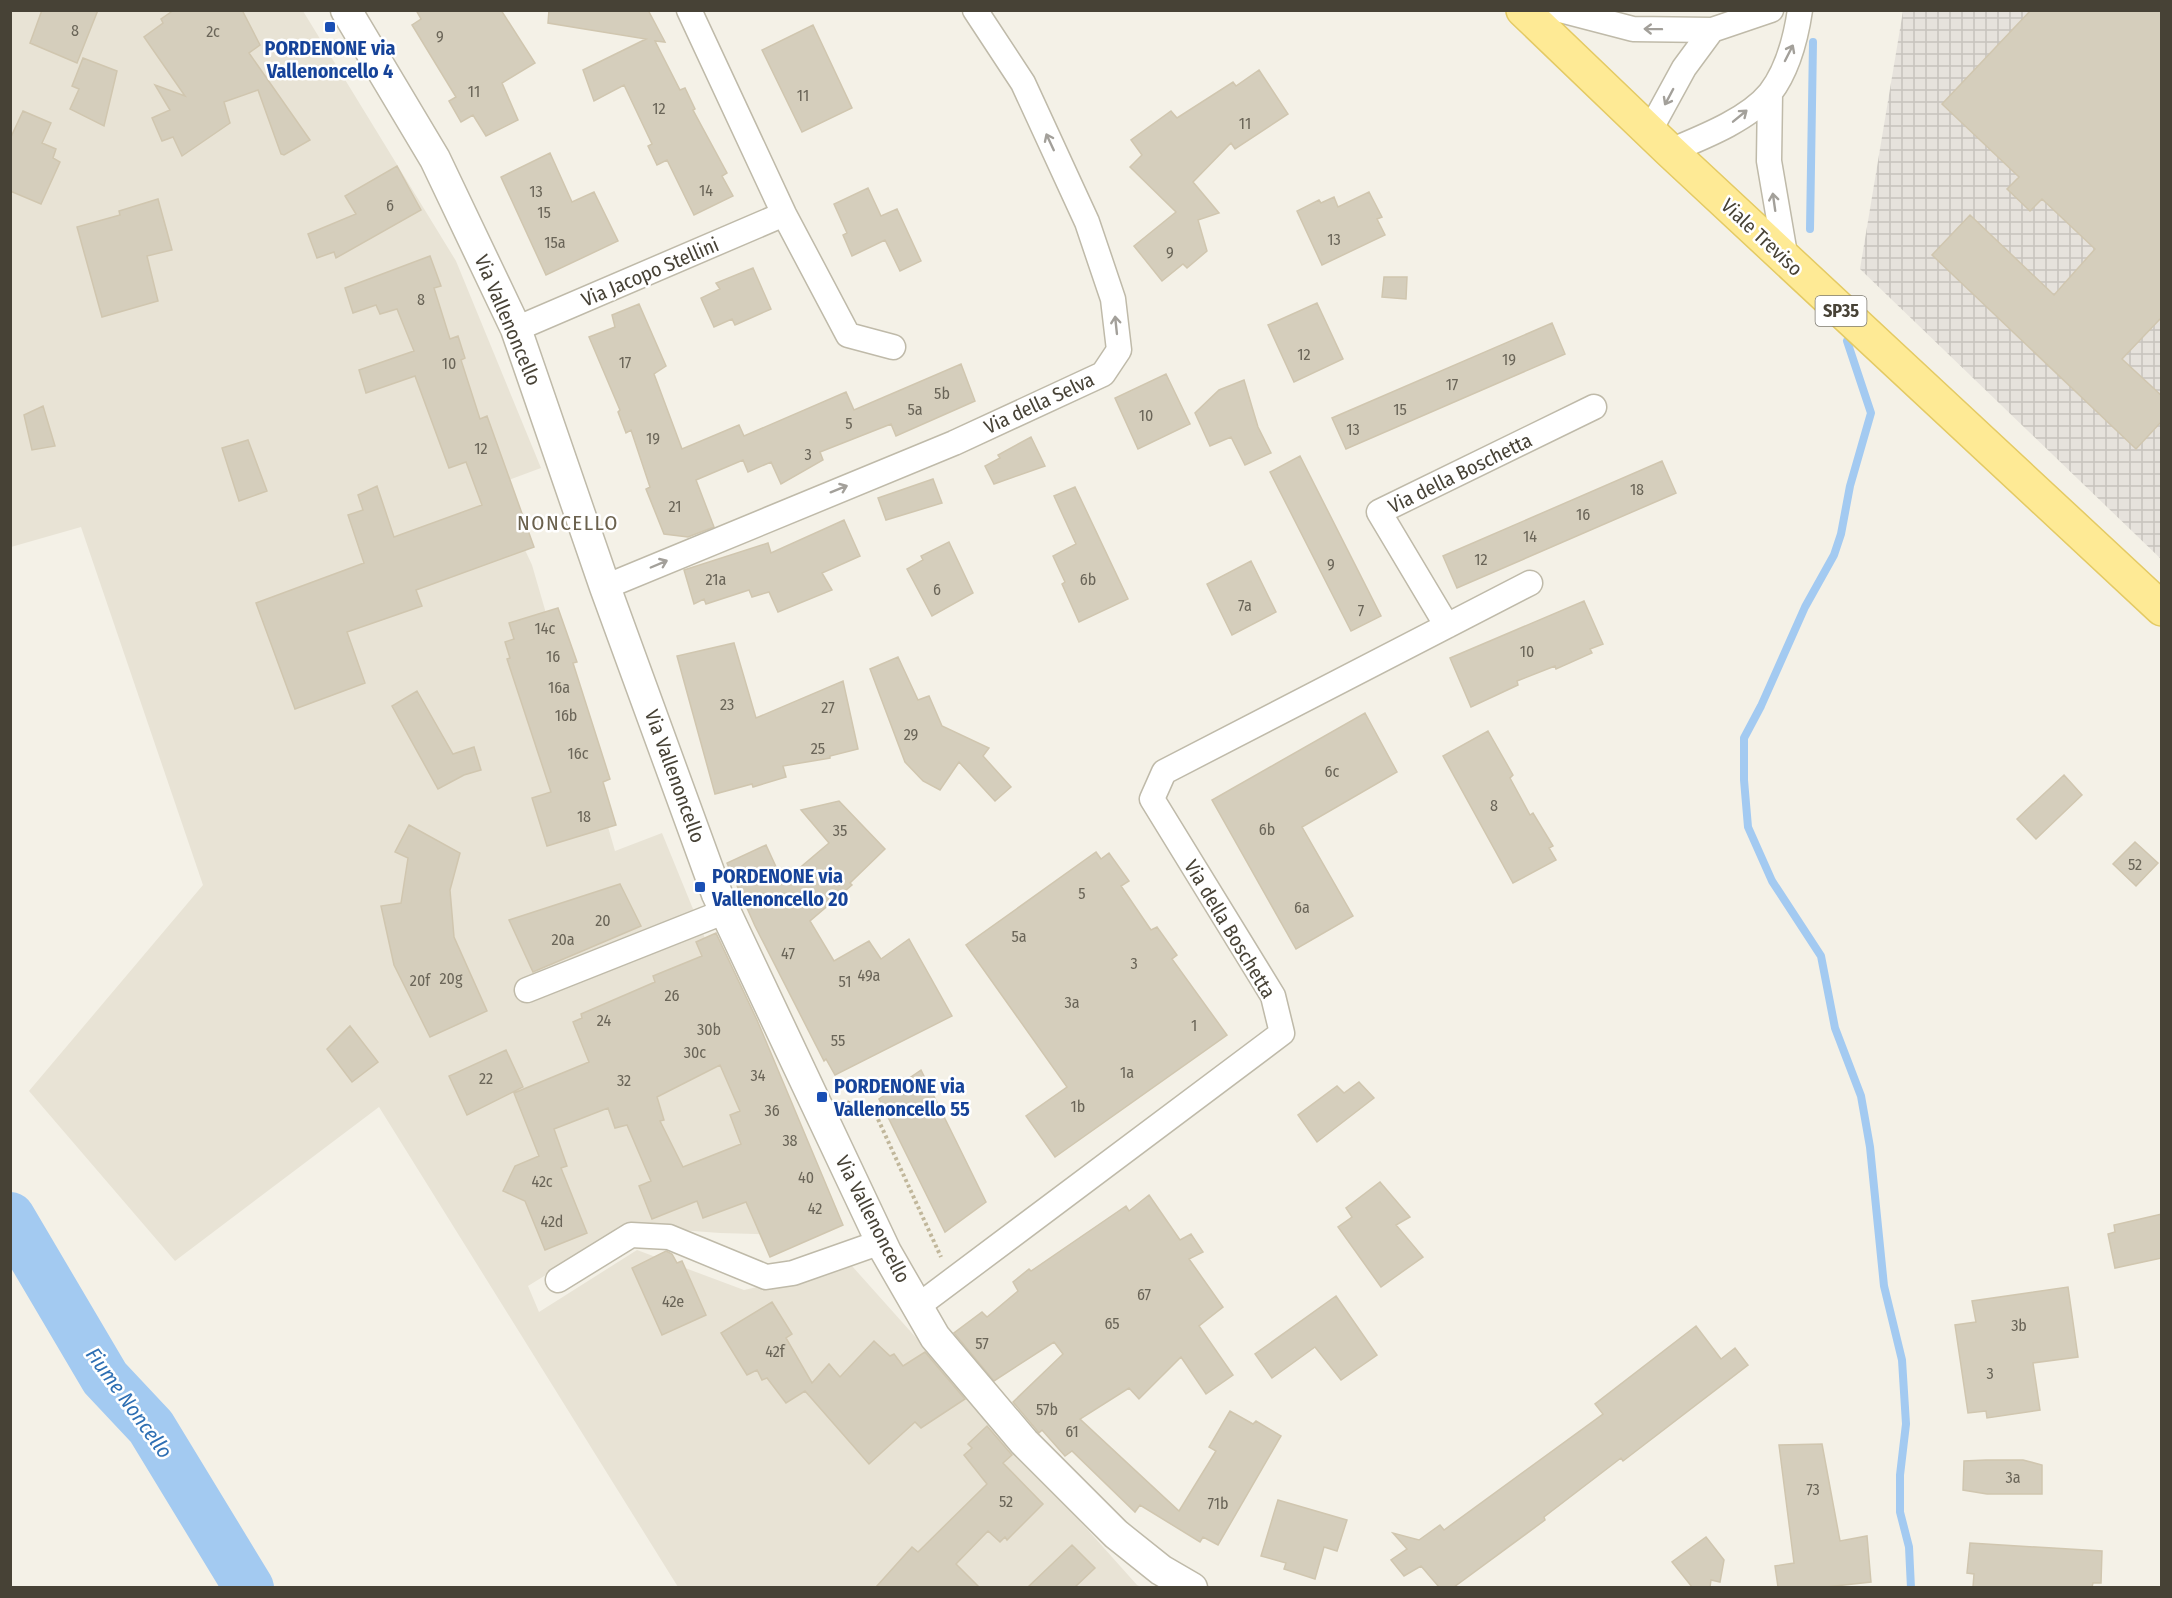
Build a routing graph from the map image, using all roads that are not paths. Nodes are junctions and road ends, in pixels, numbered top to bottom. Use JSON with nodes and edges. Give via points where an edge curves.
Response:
{"nodes":[{"id":1,"x":345,"y":10,"type":"edge"},
{"id":2,"x":689,"y":10,"type":"edge"},
{"id":3,"x":975,"y":10,"type":"edge"},
{"id":4,"x":1523,"y":10,"type":"edge"},
{"id":5,"x":1560,"y":10,"type":"edge"},
{"id":6,"x":1771,"y":10,"type":"edge"},
{"id":7,"x":1800,"y":10,"type":"edge"},
{"id":8,"x":1712,"y":30,"type":"junction"},
{"id":9,"x":1770,"y":93,"type":"junction"},
{"id":10,"x":1660,"y":142,"type":"junction"},
{"id":11,"x":784,"y":214,"type":"junction"},
{"id":12,"x":1786,"y":260,"type":"junction"},
{"id":13,"x":516,"y":329,"type":"junction"},
{"id":14,"x":893,"y":347,"type":"dead end"},
{"id":15,"x":1594,"y":407,"type":"dead end"},
{"id":16,"x":1530,"y":583,"type":"dead end"},
{"id":17,"x":605,"y":587,"type":"junction"},
{"id":18,"x":2162,"y":609,"type":"edge"},
{"id":19,"x":1447,"y":626,"type":"junction"},
{"id":20,"x":726,"y":911,"type":"junction"},
{"id":21,"x":527,"y":990,"type":"dead end"},
{"id":22,"x":881,"y":1242,"type":"junction"},
{"id":23,"x":558,"y":1280,"type":"dead end"},
{"id":24,"x":918,"y":1306,"type":"junction"},
{"id":25,"x":1192,"y":1587,"type":"edge"}],
"edges":[{"from":1,"to":13,"type":"street","name":"Via Vallenoncello","via":[[435,159]]},
{"from":2,"to":11,"type":"street"},
{"from":17,"to":3,"type":"street","name":"Via della Selva","one_way":true,"via":[[965,438],[1103,374],[1119,350],[1113,299],[1087,222],[1023,83]]},
{"from":4,"to":10,"type":"main road","name":"Viale Treviso","number":"SP35"},
{"from":8,"to":5,"type":"street","one_way":true,"via":[[1633,29]]},
{"from":6,"to":8,"type":"street"},
{"from":9,"to":7,"type":"street","one_way":true,"via":[[1795,43]]},
{"from":8,"to":10,"type":"street","one_way":true,"via":[[1684,68]]},
{"from":10,"to":9,"type":"street","one_way":true,"via":[[1728,126]]},
{"from":12,"to":9,"type":"street","one_way":true,"via":[[1769,161]]},
{"from":10,"to":12,"type":"main road","name":"Viale Treviso","number":"SP35"},
{"from":11,"to":13,"type":"street","name":"Via Jacopo Stellini"},
{"from":11,"to":14,"type":"street","via":[[848,335]]},
{"from":12,"to":18,"type":"main road","name":"Viale Treviso","number":"SP35"},
{"from":13,"to":17,"type":"street","name":"Via Vallenoncello"},
{"from":15,"to":19,"type":"street","name":"Via della Boschetta","via":[[1379,512]]},
{"from":16,"to":19,"type":"street","name":"Via della Boschetta"},
{"from":17,"to":20,"type":"street","name":"Via Vallenoncello"},
{"from":19,"to":24,"type":"street","name":"Via della Boschetta","via":[[1164,772],[1152,799],[1273,996],[1282,1033]]},
{"from":20,"to":21,"type":"street"},
{"from":20,"to":22,"type":"street","name":"Via Vallenoncello"},
{"from":22,"to":23,"type":"street","via":[[794,1273],[766,1277],[669,1237],[631,1235]]},
{"from":22,"to":24,"type":"street","name":"Via Vallenoncello"},
{"from":24,"to":25,"type":"street","name":"Via Vallenoncello","via":[[935,1336],[1024,1442],[1116,1534],[1161,1570]]}]}
